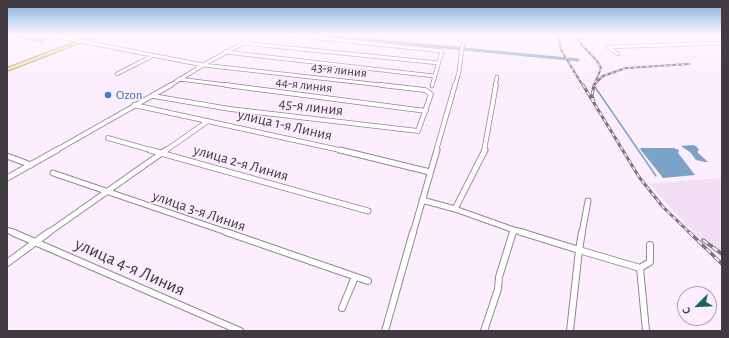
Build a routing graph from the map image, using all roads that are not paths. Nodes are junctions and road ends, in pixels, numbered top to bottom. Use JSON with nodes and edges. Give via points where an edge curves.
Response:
{"nodes":[{"id":1,"x":54,"y":51,"type":"edge"},
{"id":2,"x":127,"y":51,"type":"edge"},
{"id":3,"x":319,"y":51,"type":"edge"},
{"id":4,"x":440,"y":51,"type":"edge"},
{"id":5,"x":461,"y":51,"type":"edge"},
{"id":6,"x":613,"y":51,"type":"edge"},
{"id":7,"x":225,"y":52,"type":"joint"},
{"id":8,"x":618,"y":54,"type":"dead end"},
{"id":9,"x":152,"y":56,"type":"junction"},
{"id":10,"x":439,"y":63,"type":"junction"},
{"id":11,"x":203,"y":65,"type":"junction"},
{"id":12,"x":7,"y":69,"type":"edge"},
{"id":13,"x":117,"y":74,"type":"dead end"},
{"id":14,"x":434,"y":76,"type":"junction"},
{"id":15,"x":497,"y":77,"type":"dead end"},
{"id":16,"x":179,"y":79,"type":"junction"},
{"id":17,"x":432,"y":86,"type":"dead end"},
{"id":18,"x":153,"y":96,"type":"junction"},
{"id":19,"x":134,"y":105,"type":"junction"},
{"id":20,"x":426,"y":111,"type":"junction"},
{"id":21,"x":208,"y":121,"type":"junction"},
{"id":22,"x":108,"y":138,"type":"dead end"},
{"id":23,"x":162,"y":153,"type":"junction"},
{"id":24,"x":7,"y":156,"type":"edge"},
{"id":25,"x":31,"y":165,"type":"junction"},
{"id":26,"x":430,"y":172,"type":"junction"},
{"id":27,"x":53,"y":173,"type":"dead end"},
{"id":28,"x":7,"y":178,"type":"edge"},
{"id":29,"x":106,"y":191,"type":"junction"},
{"id":30,"x":422,"y":200,"type":"junction"},
{"id":31,"x":588,"y":201,"type":"dead end"},
{"id":32,"x":455,"y":208,"type":"junction"},
{"id":33,"x":368,"y":211,"type":"dead end"},
{"id":34,"x":7,"y":230,"type":"edge"},
{"id":35,"x":514,"y":230,"type":"junction"},
{"id":36,"x":36,"y":242,"type":"junction"},
{"id":37,"x":650,"y":245,"type":"dead end"},
{"id":38,"x":579,"y":250,"type":"junction"},
{"id":39,"x":7,"y":263,"type":"edge"},
{"id":40,"x":640,"y":268,"type":"junction"},
{"id":41,"x":356,"y":277,"type":"junction"},
{"id":42,"x":368,"y":281,"type":"dead end"},
{"id":43,"x":342,"y":308,"type":"dead end"},
{"id":44,"x":240,"y":331,"type":"edge"},
{"id":45,"x":385,"y":331,"type":"edge"},
{"id":46,"x":484,"y":331,"type":"edge"},
{"id":47,"x":570,"y":331,"type":"edge"},
{"id":48,"x":646,"y":331,"type":"edge"}],
"edges":[{"from":1,"to":12,"type":"main road"},
{"from":2,"to":9,"type":"street","name":"43-я линия"},
{"from":3,"to":10,"type":"street"},
{"from":4,"to":10,"type":"street","via":[[443,52]]},
{"from":5,"to":26,"type":"street","via":[[459,72]]},
{"from":6,"to":8,"type":"street"},
{"from":7,"to":11,"type":"street"},
{"from":7,"to":14,"type":"street"},
{"from":9,"to":11,"type":"street","name":"43-я линия"},
{"from":9,"to":13,"type":"street"},
{"from":10,"to":14,"type":"street"},
{"from":11,"to":16,"type":"street"},
{"from":11,"to":20,"type":"street","name":"43-я линия","via":[[425,90],[432,94]]},
{"from":14,"to":17,"type":"street"},
{"from":15,"to":32,"type":"street","via":[[484,153]]},
{"from":16,"to":18,"type":"street"},
{"from":16,"to":20,"type":"street","name":"44-я линия"},
{"from":18,"to":19,"type":"street"},
{"from":18,"to":20,"type":"street","name":"45-я линия","via":[[230,109],[418,131]]},
{"from":19,"to":21,"type":"street","name":"улица 1-я Линия"},
{"from":19,"to":25,"type":"street"},
{"from":21,"to":23,"type":"street"},
{"from":21,"to":26,"type":"street","name":"улица 1-я Линия","via":[[300,140]]},
{"from":22,"to":23,"type":"street","name":"улица 2-я Линия"},
{"from":23,"to":29,"type":"street"},
{"from":23,"to":33,"type":"street","name":"улица 2-я Линия"},
{"from":24,"to":25,"type":"street"},
{"from":25,"to":28,"type":"street"},
{"from":26,"to":30,"type":"street"},
{"from":27,"to":29,"type":"street","name":"улица 3-я Линия"},
{"from":29,"to":36,"type":"street"},
{"from":29,"to":41,"type":"street","name":"улица 3-я Линия"},
{"from":30,"to":32,"type":"street"},
{"from":30,"to":45,"type":"street"},
{"from":31,"to":38,"type":"street"},
{"from":32,"to":35,"type":"street"},
{"from":34,"to":36,"type":"street","name":"улица 4-я Линия"},
{"from":35,"to":38,"type":"street"},
{"from":35,"to":46,"type":"street"},
{"from":36,"to":39,"type":"street"},
{"from":36,"to":44,"type":"street","name":"улица 4-я Линия"},
{"from":37,"to":40,"type":"street","via":[[650,262]]},
{"from":38,"to":40,"type":"street"},
{"from":38,"to":47,"type":"street"},
{"from":40,"to":48,"type":"street"},
{"from":41,"to":42,"type":"street","name":"улица 3-я Линия"},
{"from":41,"to":43,"type":"street"}]}
